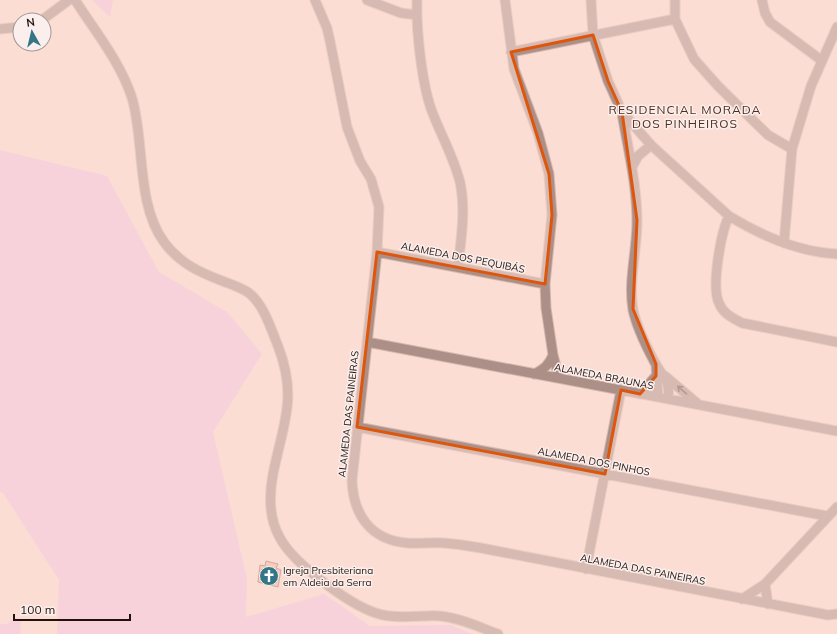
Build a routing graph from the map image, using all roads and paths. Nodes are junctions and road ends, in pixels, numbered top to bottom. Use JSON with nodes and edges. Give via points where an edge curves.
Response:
{"nodes":[{"id":1,"x":69,"y":0,"type":"edge"},
{"id":2,"x":76,"y":0,"type":"edge"},
{"id":3,"x":315,"y":0,"type":"edge"},
{"id":4,"x":322,"y":0,"type":"edge"},
{"id":5,"x":367,"y":0,"type":"edge"},
{"id":6,"x":417,"y":0,"type":"edge"},
{"id":7,"x":505,"y":0,"type":"edge"},
{"id":8,"x":591,"y":0,"type":"edge"},
{"id":9,"x":675,"y":0,"type":"edge"},
{"id":10,"x":762,"y":0,"type":"edge"},
{"id":11,"x":320,"y":11,"type":"junction"},
{"id":12,"x":52,"y":13,"type":"edge"},
{"id":13,"x":416,"y":14,"type":"junction"},
{"id":14,"x":675,"y":19,"type":"junction"},
{"id":15,"x":12,"y":27,"type":"edge"},
{"id":16,"x":837,"y":27,"type":"edge"},
{"id":17,"x":0,"y":28,"type":"edge"},
{"id":18,"x":593,"y":35,"type":"junction"},
{"id":19,"x":511,"y":52,"type":"junction"},
{"id":20,"x":821,"y":60,"type":"junction"},
{"id":21,"x":622,"y":112,"type":"junction"},
{"id":22,"x":640,"y":134,"type":"junction"},
{"id":23,"x":651,"y":145,"type":"junction"},
{"id":24,"x":628,"y":147,"type":"junction"},
{"id":25,"x":792,"y":149,"type":"junction"},
{"id":26,"x":632,"y":167,"type":"junction"},
{"id":27,"x":729,"y":216,"type":"junction"},
{"id":28,"x":784,"y":243,"type":"junction"},
{"id":29,"x":378,"y":252,"type":"junction"},
{"id":30,"x":837,"y":254,"type":"edge"},
{"id":31,"x":458,"y":267,"type":"junction"},
{"id":32,"x":545,"y":284,"type":"junction"},
{"id":33,"x":367,"y":342,"type":"junction"},
{"id":34,"x":837,"y":342,"type":"edge"},
{"id":35,"x":553,"y":355,"type":"junction"},
{"id":36,"x":534,"y":374,"type":"junction"},
{"id":37,"x":660,"y":376,"type":"junction"},
{"id":38,"x":559,"y":378,"type":"junction"},
{"id":39,"x":621,"y":390,"type":"junction"},
{"id":40,"x":640,"y":394,"type":"junction"},
{"id":41,"x":663,"y":398,"type":"junction"},
{"id":42,"x":699,"y":405,"type":"junction"},
{"id":43,"x":358,"y":427,"type":"junction"},
{"id":44,"x":837,"y":431,"type":"edge"},
{"id":45,"x":605,"y":474,"type":"junction"},
{"id":46,"x":837,"y":507,"type":"edge"},
{"id":47,"x":827,"y":516,"type":"junction"},
{"id":48,"x":586,"y":569,"type":"junction"},
{"id":49,"x":765,"y":584,"type":"junction"},
{"id":50,"x":742,"y":599,"type":"junction"},
{"id":51,"x":768,"y":604,"type":"junction"},
{"id":52,"x":837,"y":614,"type":"edge"},
{"id":53,"x":498,"y":634,"type":"edge"}],
"edges":[{"from":1,"to":12,"type":"street"},
{"from":2,"to":53,"type":"street","via":[[118,67],[132,98],[150,212],[164,242],[189,266],[250,294],[261,308],[282,358],[289,394],[288,412],[274,466],[270,498],[275,527],[286,548],[329,586],[355,603],[380,614],[393,617],[451,618]]},
{"from":3,"to":11,"type":"street","name":"ALAMEDA DAS PAINEIRAS"},
{"from":4,"to":11,"type":"street"},
{"from":5,"to":13,"type":"street","via":[[401,13]]},
{"from":6,"to":13,"type":"street"},
{"from":7,"to":19,"type":"street"},
{"from":8,"to":18,"type":"street"},
{"from":9,"to":14,"type":"street"},
{"from":10,"to":20,"type":"street","via":[[764,13],[770,22]]},
{"from":11,"to":29,"type":"street","name":"ALAMEDA DAS PAINEIRAS","via":[[336,63],[347,127],[360,162],[376,192],[379,207]]},
{"from":13,"to":31,"type":"street","via":[[427,96],[432,114],[452,156],[460,183],[463,219]]},
{"from":14,"to":18,"type":"street"},
{"from":14,"to":25,"type":"street","via":[[694,59],[703,70],[768,135]]},
{"from":15,"to":17,"type":"street"},
{"from":16,"to":20,"type":"street"},
{"from":18,"to":19,"type":"street"},
{"from":18,"to":21,"type":"street","via":[[610,87]]},
{"from":19,"to":32,"type":"street","via":[[514,69],[538,133],[549,174],[552,215]]},
{"from":20,"to":25,"type":"street"},
{"from":21,"to":22,"type":"street"},
{"from":21,"to":24,"type":"street"},
{"from":22,"to":23,"type":"street"},
{"from":22,"to":24,"type":"street","via":[[633,137]]},
{"from":23,"to":26,"type":"street","via":[[638,156]]},
{"from":23,"to":27,"type":"street"},
{"from":24,"to":26,"type":"street"},
{"from":25,"to":28,"type":"street"},
{"from":26,"to":37,"type":"street","via":[[637,220],[633,309],[643,340]]},
{"from":27,"to":28,"type":"street","via":[[756,232]]},
{"from":27,"to":34,"type":"street","via":[[723,231],[718,270],[717,293],[722,310],[742,323]]},
{"from":28,"to":30,"type":"street","via":[[807,250]]},
{"from":29,"to":31,"type":"street","name":"ALAMEDA DOS PEQUIBÁS"},
{"from":29,"to":33,"type":"street","name":"ALAMEDA DAS PAINEIRAS"},
{"from":31,"to":32,"type":"street","name":"ALAMEDA DOS PEQUIBÁS"},
{"from":32,"to":35,"type":"street"},
{"from":33,"to":36,"type":"street","name":"ALAMEDA BRAUNAS"},
{"from":33,"to":43,"type":"street","name":"ALAMEDA DAS PAINEIRAS"},
{"from":35,"to":36,"type":"street","via":[[550,363]]},
{"from":35,"to":38,"type":"street"},
{"from":36,"to":38,"type":"street","name":"ALAMEDA BRAUNAS"},
{"from":37,"to":40,"type":"street"},
{"from":37,"to":41,"type":"street"},
{"from":42,"to":37,"type":"street","one_way":true},
{"from":38,"to":39,"type":"street","name":"ALAMEDA BRAUNAS"},
{"from":39,"to":40,"type":"street","name":"ALAMEDA BRAUNAS"},
{"from":39,"to":45,"type":"street"},
{"from":40,"to":41,"type":"street","name":"ALAMEDA BRAUNAS"},
{"from":41,"to":42,"type":"street","name":"ALAMEDA BRAUNAS"},
{"from":42,"to":44,"type":"street","name":"ALAMEDA BRAUNAS"},
{"from":43,"to":45,"type":"street","name":"ALAMEDA DOS PINHOS"},
{"from":43,"to":48,"type":"street","name":"ALAMEDA DAS PAINEIRAS","via":[[352,480],[354,502],[364,523],[382,536],[408,543],[446,543],[481,548]]},
{"from":45,"to":47,"type":"street","name":"ALAMEDA DOS PINHOS"},
{"from":45,"to":48,"type":"street"},
{"from":46,"to":47,"type":"street"},
{"from":47,"to":49,"type":"street"},
{"from":48,"to":50,"type":"street","name":"ALAMEDA DAS PAINEIRAS"},
{"from":49,"to":50,"type":"street"},
{"from":49,"to":51,"type":"street"},
{"from":50,"to":51,"type":"street","name":"ALAMEDA DAS PAINEIRAS"},
{"from":51,"to":52,"type":"street","name":"ALAMEDA DAS PAINEIRAS","via":[[828,615]]}]}
